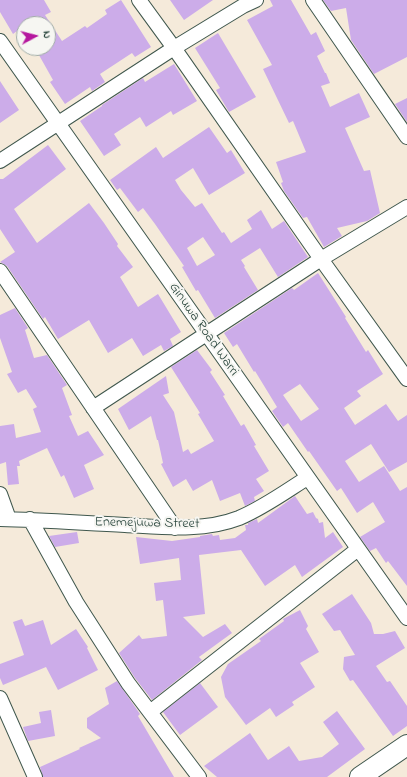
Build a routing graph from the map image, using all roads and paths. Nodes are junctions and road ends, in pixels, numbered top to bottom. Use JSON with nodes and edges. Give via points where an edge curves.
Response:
{"nodes":[{"id":1,"x":139,"y":0,"type":"edge"},
{"id":2,"x":256,"y":0,"type":"edge"},
{"id":3,"x":313,"y":0,"type":"edge"},
{"id":4,"x":0,"y":41,"type":"edge"},
{"id":5,"x":174,"y":48,"type":"junction"},
{"id":6,"x":58,"y":123,"type":"junction"},
{"id":7,"x":407,"y":137,"type":"edge"},
{"id":8,"x":0,"y":161,"type":"edge"},
{"id":9,"x":407,"y":207,"type":"edge"},
{"id":10,"x":321,"y":259,"type":"junction"},
{"id":11,"x":0,"y":271,"type":"edge"},
{"id":12,"x":206,"y":334,"type":"junction"},
{"id":13,"x":407,"y":379,"type":"edge"},
{"id":14,"x":93,"y":408,"type":"junction"},
{"id":15,"x":307,"y":478,"type":"junction"},
{"id":16,"x":0,"y":494,"type":"edge"},
{"id":17,"x":4,"y":519,"type":"edge"},
{"id":18,"x":30,"y":519,"type":"junction"},
{"id":19,"x":175,"y":528,"type":"junction"},
{"id":20,"x":358,"y":549,"type":"junction"},
{"id":21,"x":407,"y":618,"type":"edge"},
{"id":22,"x":0,"y":698,"type":"edge"},
{"id":23,"x":150,"y":712,"type":"junction"},
{"id":24,"x":407,"y":745,"type":"edge"},
{"id":25,"x":35,"y":777,"type":"edge"},
{"id":26,"x":199,"y":777,"type":"edge"},
{"id":27,"x":360,"y":777,"type":"edge"}],
"edges":[{"from":1,"to":5,"type":"street"},
{"from":2,"to":5,"type":"street"},
{"from":3,"to":7,"type":"street"},
{"from":4,"to":6,"type":"street","name":"Ginuwa Road Warri"},
{"from":5,"to":6,"type":"street"},
{"from":5,"to":10,"type":"street"},
{"from":6,"to":8,"type":"street"},
{"from":6,"to":12,"type":"street","name":"Ginuwa Road Warri"},
{"from":9,"to":10,"type":"street"},
{"from":10,"to":12,"type":"street"},
{"from":10,"to":13,"type":"street"},
{"from":11,"to":14,"type":"street"},
{"from":12,"to":14,"type":"street"},
{"from":12,"to":15,"type":"street","name":"Ginuwa Road Warri"},
{"from":14,"to":19,"type":"street"},
{"from":15,"to":19,"type":"street","name":"Enemejuwa Street","via":[[239,518],[199,527]]},
{"from":15,"to":20,"type":"street","name":"Ginuwa Road Warri"},
{"from":16,"to":17,"type":"street"},
{"from":17,"to":18,"type":"street","name":"Enemejuwa Street"},
{"from":18,"to":19,"type":"street","name":"Enemejuwa Street"},
{"from":18,"to":23,"type":"street","via":[[76,602],[128,683]]},
{"from":20,"to":21,"type":"street","name":"Ginuwa Road Warri"},
{"from":20,"to":23,"type":"street"},
{"from":22,"to":25,"type":"street"},
{"from":23,"to":26,"type":"street"},
{"from":24,"to":27,"type":"street"}]}
